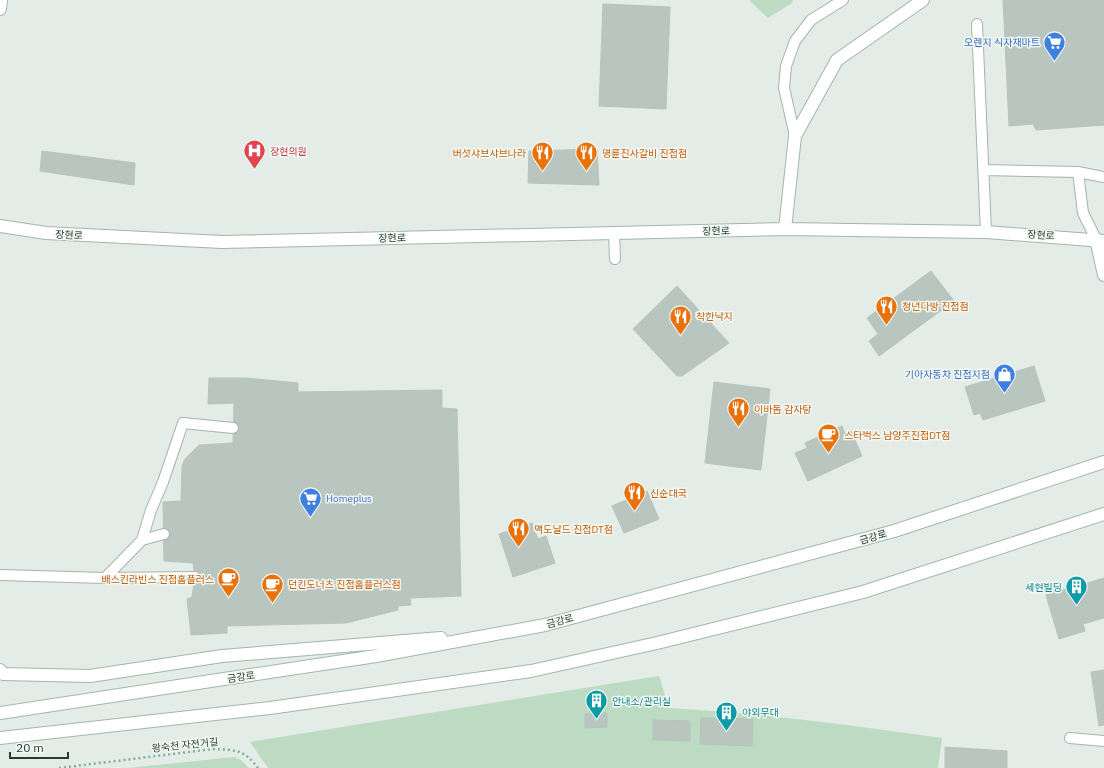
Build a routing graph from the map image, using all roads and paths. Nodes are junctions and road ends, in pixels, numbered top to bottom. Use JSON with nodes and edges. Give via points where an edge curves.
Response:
{"nodes":[{"id":1,"x":1,"y":0,"type":"edge"},
{"id":2,"x":843,"y":0,"type":"edge"},
{"id":3,"x":923,"y":0,"type":"edge"},
{"id":4,"x":0,"y":9,"type":"edge"},
{"id":5,"x":977,"y":24,"type":"dead end"},
{"id":6,"x":795,"y":136,"type":"junction"},
{"id":7,"x":985,"y":170,"type":"junction"},
{"id":8,"x":1078,"y":172,"type":"junction"},
{"id":9,"x":1104,"y":177,"type":"edge"},
{"id":10,"x":0,"y":226,"type":"edge"},
{"id":11,"x":786,"y":229,"type":"junction"},
{"id":12,"x":986,"y":232,"type":"junction"},
{"id":13,"x":614,"y":233,"type":"junction"},
{"id":14,"x":1100,"y":240,"type":"edge"},
{"id":15,"x":615,"y":259,"type":"dead end"},
{"id":16,"x":1104,"y":275,"type":"edge"},
{"id":17,"x":233,"y":428,"type":"dead end"},
{"id":18,"x":1104,"y":462,"type":"edge"},
{"id":19,"x":1104,"y":514,"type":"edge"},
{"id":20,"x":164,"y":534,"type":"dead end"},
{"id":21,"x":142,"y":540,"type":"junction"},
{"id":22,"x":0,"y":575,"type":"edge"},
{"id":23,"x":195,"y":577,"type":"dead end"},
{"id":24,"x":105,"y":578,"type":"junction"},
{"id":25,"x":508,"y":633,"type":"junction"},
{"id":26,"x":0,"y":670,"type":"edge"},
{"id":27,"x":0,"y":713,"type":"edge"},
{"id":28,"x":0,"y":738,"type":"edge"},
{"id":29,"x":1070,"y":738,"type":"dead end"},
{"id":30,"x":1104,"y":741,"type":"edge"},
{"id":31,"x":58,"y":768,"type":"edge"},
{"id":32,"x":258,"y":768,"type":"edge"}],
"edges":[{"from":1,"to":4,"type":"main road"},
{"from":2,"to":6,"type":"lane","via":[[811,20],[795,41],[786,66],[784,88]]},
{"from":3,"to":6,"type":"main road","via":[[837,60]]},
{"from":5,"to":7,"type":"lane"},
{"from":6,"to":11,"type":"main road"},
{"from":7,"to":8,"type":"lane"},
{"from":7,"to":12,"type":"lane"},
{"from":8,"to":9,"type":"lane"},
{"from":8,"to":14,"type":"lane","via":[[1083,213]]},
{"from":10,"to":13,"type":"main road","name":"장현로","via":[[46,233],[222,242]]},
{"from":11,"to":12,"type":"main road","name":"장현로"},
{"from":11,"to":13,"type":"main road","name":"장현로"},
{"from":12,"to":14,"type":"main road","name":"장현로"},
{"from":13,"to":15,"type":"lane"},
{"from":14,"to":16,"type":"main road"},
{"from":17,"to":21,"type":"lane","via":[[183,423]]},
{"from":18,"to":25,"type":"main road","name":"금강로","via":[[837,548]]},
{"from":19,"to":28,"type":"main road","via":[[864,592],[531,671],[270,708]]},
{"from":20,"to":21,"type":"lane"},
{"from":21,"to":24,"type":"lane"},
{"from":22,"to":24,"type":"lane"},
{"from":23,"to":24,"type":"lane"},
{"from":25,"to":26,"type":"main road","via":[[222,656],[90,676],[3,674]]},
{"from":25,"to":27,"type":"main road","name":"금강로","via":[[376,656]]},
{"from":29,"to":30,"type":"lane"},
{"from":31,"to":32,"type":"path","name":"왕숙천 자전거길","via":[[213,749],[237,750],[250,758]]}]}
